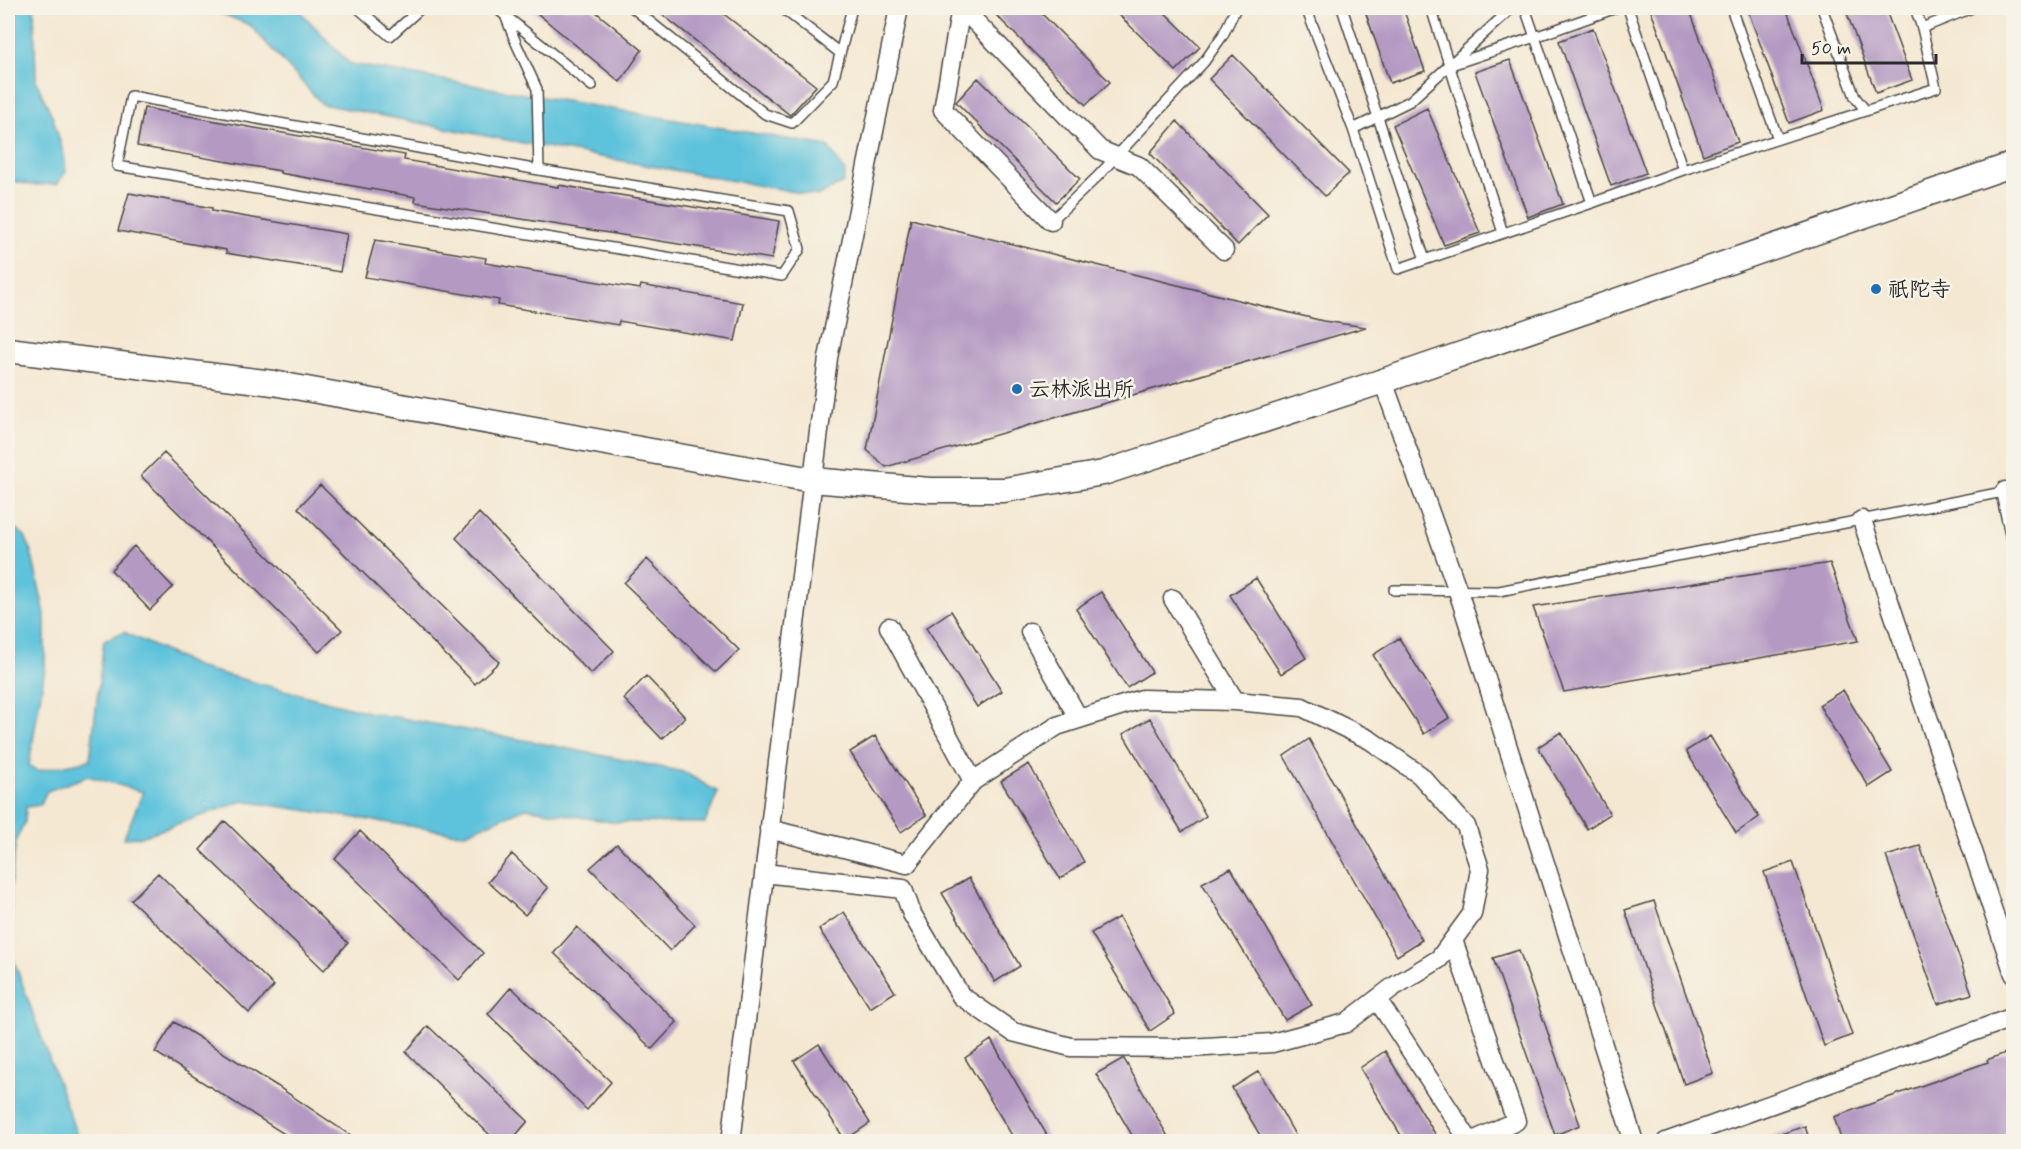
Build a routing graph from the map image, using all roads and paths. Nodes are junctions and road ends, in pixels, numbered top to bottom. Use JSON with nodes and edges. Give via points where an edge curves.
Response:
{"nodes":[{"id":1,"x":358,"y":8,"type":"edge"},
{"id":2,"x":421,"y":8,"type":"edge"},
{"id":3,"x":496,"y":8,"type":"edge"},
{"id":4,"x":633,"y":8,"type":"edge"},
{"id":5,"x":782,"y":8,"type":"edge"},
{"id":6,"x":852,"y":8,"type":"edge"},
{"id":7,"x":899,"y":8,"type":"edge"},
{"id":8,"x":961,"y":8,"type":"edge"},
{"id":9,"x":1236,"y":8,"type":"edge"},
{"id":10,"x":1306,"y":8,"type":"edge"},
{"id":11,"x":1342,"y":8,"type":"edge"},
{"id":12,"x":1431,"y":8,"type":"edge"},
{"id":13,"x":1512,"y":8,"type":"edge"},
{"id":14,"x":1525,"y":8,"type":"edge"},
{"id":15,"x":1616,"y":8,"type":"edge"},
{"id":16,"x":1628,"y":8,"type":"edge"},
{"id":17,"x":1731,"y":8,"type":"edge"},
{"id":18,"x":1822,"y":8,"type":"edge"},
{"id":19,"x":1915,"y":8,"type":"edge"},
{"id":20,"x":1972,"y":8,"type":"edge"},
{"id":21,"x":505,"y":11,"type":"edge"},
{"id":22,"x":1922,"y":28,"type":"junction"},
{"id":23,"x":1535,"y":37,"type":"junction"},
{"id":24,"x":840,"y":53,"type":"junction"},
{"id":25,"x":1449,"y":65,"type":"junction"},
{"id":26,"x":592,"y":86,"type":"dead end"},
{"id":27,"x":1866,"y":111,"type":"junction"},
{"id":28,"x":1378,"y":117,"type":"junction"},
{"id":29,"x":1353,"y":129,"type":"junction"},
{"id":30,"x":1778,"y":139,"type":"junction"},
{"id":31,"x":1116,"y":157,"type":"junction"},
{"id":32,"x":2013,"y":164,"type":"edge"},
{"id":33,"x":539,"y":170,"type":"junction"},
{"id":34,"x":1683,"y":170,"type":"junction"},
{"id":35,"x":1592,"y":203,"type":"junction"},
{"id":36,"x":1051,"y":221,"type":"joint"},
{"id":37,"x":1503,"y":233,"type":"junction"},
{"id":38,"x":1224,"y":250,"type":"dead end"},
{"id":39,"x":1425,"y":260,"type":"junction"},
{"id":40,"x":8,"y":350,"type":"edge"},
{"id":41,"x":1383,"y":381,"type":"junction"},
{"id":42,"x":812,"y":480,"type":"junction"},
{"id":43,"x":2009,"y":490,"type":"edge"},
{"id":44,"x":1862,"y":520,"type":"junction"},
{"id":45,"x":2013,"y":532,"type":"edge"},
{"id":46,"x":1394,"y":590,"type":"dead end"},
{"id":47,"x":1458,"y":591,"type":"junction"},
{"id":48,"x":1173,"y":600,"type":"dead end"},
{"id":49,"x":889,"y":627,"type":"dead end"},
{"id":50,"x":1030,"y":632,"type":"dead end"},
{"id":51,"x":1235,"y":701,"type":"junction"},
{"id":52,"x":1079,"y":719,"type":"junction"},
{"id":53,"x":973,"y":781,"type":"junction"},
{"id":54,"x":770,"y":829,"type":"junction"},
{"id":55,"x":764,"y":873,"type":"junction"},
{"id":56,"x":1453,"y":940,"type":"junction"},
{"id":57,"x":2013,"y":974,"type":"edge"},
{"id":58,"x":1377,"y":999,"type":"junction"},
{"id":59,"x":2013,"y":1017,"type":"edge"},
{"id":60,"x":731,"y":1142,"type":"edge"},
{"id":61,"x":1471,"y":1142,"type":"edge"},
{"id":62,"x":1634,"y":1142,"type":"edge"},
{"id":63,"x":1666,"y":1142,"type":"edge"}],
"edges":[{"from":1,"to":2,"type":"lane","via":[[390,36]]},
{"from":3,"to":21,"type":"lane"},
{"from":4,"to":24,"type":"lane","via":[[765,114],[792,123],[832,81]]},
{"from":5,"to":24,"type":"lane"},
{"from":6,"to":24,"type":"lane"},
{"from":7,"to":42,"type":"street","via":[[828,358]]},
{"from":8,"to":31,"type":"street","via":[[1100,150]]},
{"from":8,"to":36,"type":"street","via":[[943,110]]},
{"from":9,"to":31,"type":"lane","via":[[1204,62]]},
{"from":10,"to":29,"type":"lane"},
{"from":11,"to":28,"type":"lane"},
{"from":12,"to":25,"type":"lane"},
{"from":13,"to":25,"type":"lane"},
{"from":14,"to":23,"type":"lane"},
{"from":15,"to":23,"type":"lane"},
{"from":16,"to":34,"type":"lane"},
{"from":17,"to":30,"type":"lane"},
{"from":18,"to":27,"type":"lane","via":[[1855,97]]},
{"from":19,"to":22,"type":"lane"},
{"from":20,"to":22,"type":"lane"},
{"from":21,"to":26,"type":"lane"},
{"from":21,"to":33,"type":"lane","via":[[537,89]]},
{"from":22,"to":27,"type":"lane","via":[[1936,88]]},
{"from":23,"to":25,"type":"lane"},
{"from":23,"to":35,"type":"lane"},
{"from":25,"to":28,"type":"lane","via":[[1410,101]]},
{"from":25,"to":37,"type":"lane"},
{"from":27,"to":30,"type":"lane"},
{"from":28,"to":29,"type":"lane"},
{"from":28,"to":39,"type":"lane"},
{"from":29,"to":39,"type":"lane","via":[[1398,269]]},
{"from":30,"to":34,"type":"lane"},
{"from":31,"to":36,"type":"lane"},
{"from":31,"to":38,"type":"street","via":[[1139,166]]},
{"from":32,"to":41,"type":"street"},
{"from":33,"to":33,"type":"lane","via":[[789,211],[800,249],[782,276],[117,166],[131,96]]},
{"from":34,"to":35,"type":"lane"},
{"from":35,"to":37,"type":"lane"},
{"from":37,"to":39,"type":"lane"},
{"from":40,"to":42,"type":"street","via":[[273,383]]},
{"from":41,"to":42,"type":"street","via":[[1103,473],[1004,490],[930,490]]},
{"from":41,"to":47,"type":"street"},
{"from":42,"to":54,"type":"street"},
{"from":43,"to":44,"type":"lane"},
{"from":43,"to":45,"type":"street"},
{"from":44,"to":47,"type":"lane","via":[[1499,591]]},
{"from":44,"to":57,"type":"street"},
{"from":46,"to":47,"type":"lane"},
{"from":47,"to":62,"type":"street"},
{"from":48,"to":51,"type":"street"},
{"from":49,"to":53,"type":"street"},
{"from":50,"to":52,"type":"street"},
{"from":51,"to":52,"type":"street","via":[[1142,699]]},
{"from":51,"to":56,"type":"street","via":[[1302,707],[1370,740],[1419,775],[1466,826],[1480,869],[1472,914]]},
{"from":52,"to":53,"type":"street","via":[[1057,726]]},
{"from":53,"to":54,"type":"street","via":[[907,864]]},
{"from":54,"to":55,"type":"street"},
{"from":55,"to":58,"type":"street","via":[[903,889],[912,914],[961,996],[1013,1032],[1071,1047],[1190,1048],[1272,1043],[1346,1023]]},
{"from":55,"to":60,"type":"street"},
{"from":56,"to":58,"type":"street","via":[[1439,959]]},
{"from":56,"to":61,"type":"street","via":[[1516,1121]]},
{"from":58,"to":61,"type":"street"},
{"from":59,"to":63,"type":"street"}]}
